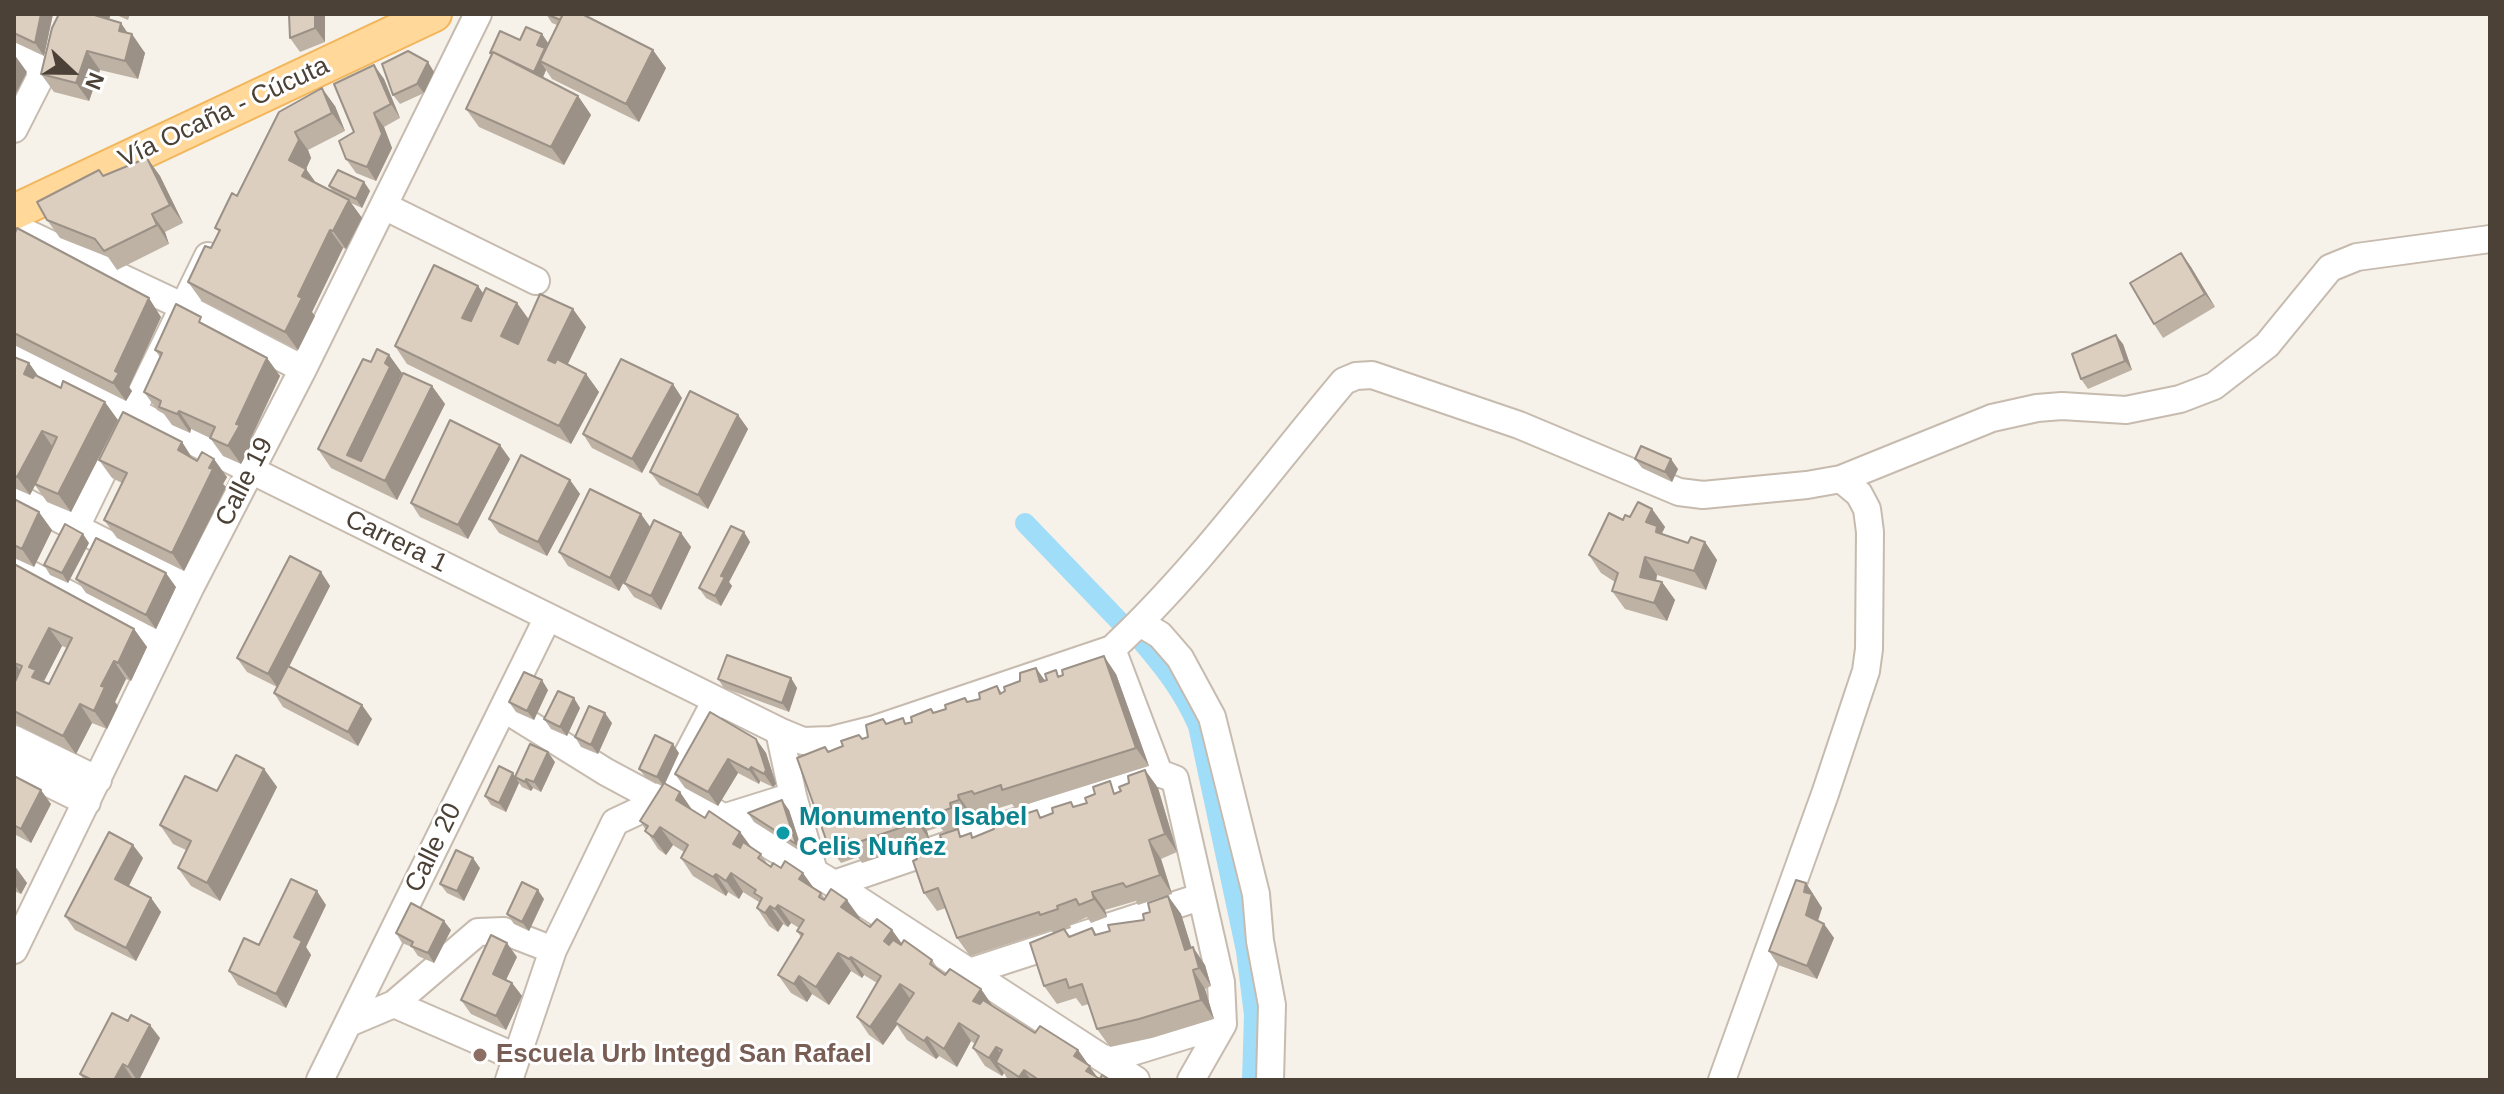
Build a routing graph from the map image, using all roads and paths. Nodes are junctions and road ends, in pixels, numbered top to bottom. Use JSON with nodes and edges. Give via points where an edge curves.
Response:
{"nodes":[{"id":1,"x":434,"y":14,"type":"edge"},
{"id":2,"x":478,"y":14,"type":"edge"},
{"id":3,"x":14,"y":53,"type":"edge"},
{"id":4,"x":300,"y":79,"type":"junction"},
{"id":5,"x":279,"y":119,"type":"edge"},
{"id":6,"x":14,"y":129,"type":"edge"},
{"id":7,"x":384,"y":206,"type":"junction"},
{"id":8,"x":14,"y":212,"type":"edge"},
{"id":9,"x":14,"y":227,"type":"edge"},
{"id":10,"x":217,"y":239,"type":"edge"},
{"id":11,"x":2490,"y":239,"type":"edge"},
{"id":12,"x":536,"y":281,"type":"dead end"},
{"id":13,"x":182,"y":306,"type":"junction"},
{"id":14,"x":14,"y":353,"type":"edge"},
{"id":15,"x":303,"y":369,"type":"junction"},
{"id":16,"x":133,"y":412,"type":"junction"},
{"id":17,"x":251,"y":470,"type":"junction"},
{"id":18,"x":1841,"y":479,"type":"junction"},
{"id":19,"x":14,"y":496,"type":"edge"},
{"id":20,"x":71,"y":525,"type":"junction"},
{"id":21,"x":14,"y":566,"type":"edge"},
{"id":22,"x":39,"y":577,"type":"junction"},
{"id":23,"x":191,"y":586,"type":"junction"},
{"id":24,"x":548,"y":617,"type":"junction"},
{"id":25,"x":1140,"y":623,"type":"junction"},
{"id":26,"x":163,"y":643,"type":"junction"},
{"id":27,"x":1112,"y":649,"type":"junction"},
{"id":28,"x":716,"y":700,"type":"junction"},
{"id":29,"x":503,"y":708,"type":"junction"},
{"id":30,"x":779,"y":731,"type":"junction"},
{"id":31,"x":14,"y":739,"type":"edge"},
{"id":32,"x":14,"y":766,"type":"edge"},
{"id":33,"x":1159,"y":773,"type":"junction"},
{"id":34,"x":92,"y":791,"type":"junction"},
{"id":35,"x":666,"y":794,"type":"junction"},
{"id":36,"x":793,"y":796,"type":"junction"},
{"id":37,"x":726,"y":817,"type":"junction"},
{"id":38,"x":824,"y":878,"type":"junction"},
{"id":39,"x":1200,"y":897,"type":"junction"},
{"id":40,"x":14,"y":950,"type":"edge"},
{"id":41,"x":553,"y":950,"type":"junction"},
{"id":42,"x":969,"y":972,"type":"junction"},
{"id":43,"x":394,"y":1004,"type":"junction"},
{"id":44,"x":349,"y":1023,"type":"junction"},
{"id":45,"x":1223,"y":1024,"type":"junction"},
{"id":46,"x":1106,"y":1060,"type":"junction"},
{"id":47,"x":512,"y":1068,"type":"edge"},
{"id":48,"x":320,"y":1080,"type":"edge"},
{"id":49,"x":1136,"y":1080,"type":"edge"},
{"id":50,"x":1191,"y":1080,"type":"edge"},
{"id":51,"x":1270,"y":1080,"type":"edge"},
{"id":52,"x":1722,"y":1080,"type":"edge"}],
"edges":[{"from":1,"to":4,"type":"main road","name":"Vía Ocaña - Cúcuta"},
{"from":2,"to":7,"type":"street","name":"Calle 19"},
{"from":3,"to":6,"type":"street","via":[[45,68]]},
{"from":4,"to":5,"type":"street"},
{"from":4,"to":8,"type":"main road","name":"Vía Ocaña - Cúcuta"},
{"from":7,"to":12,"type":"street"},
{"from":7,"to":15,"type":"street","name":"Calle 19"},
{"from":9,"to":13,"type":"street"},
{"from":10,"to":13,"type":"street"},
{"from":11,"to":18,"type":"street","via":[[2357,257],[2330,268],[2267,345],[2214,386],[2180,399],[2126,410],[2062,406],[1992,418]]},
{"from":13,"to":15,"type":"street"},
{"from":13,"to":16,"type":"street"},
{"from":14,"to":16,"type":"street","name":"Carrera 1"},
{"from":15,"to":17,"type":"street","name":"Calle 19"},
{"from":16,"to":17,"type":"street","name":"Carrera 1"},
{"from":16,"to":20,"type":"street"},
{"from":17,"to":23,"type":"street","name":"Calle 19"},
{"from":17,"to":24,"type":"street","name":"Carrera 1"},
{"from":18,"to":25,"type":"street","via":[[1703,495],[1679,492],[1504,420],[1372,375],[1356,376],[1344,381]]},
{"from":18,"to":52,"type":"street","via":[[1859,494],[1870,532],[1866,671]]},
{"from":19,"to":20,"type":"street"},
{"from":20,"to":22,"type":"street"},
{"from":20,"to":23,"type":"street"},
{"from":21,"to":22,"type":"street"},
{"from":22,"to":26,"type":"street"},
{"from":23,"to":26,"type":"street","name":"Calle 19"},
{"from":24,"to":28,"type":"street","name":"Carrera 1"},
{"from":24,"to":29,"type":"street","name":"Calle 20"},
{"from":25,"to":27,"type":"street"},
{"from":25,"to":51,"type":"street","via":[[1160,635],[1180,658],[1212,717],[1256,894],[1272,1005]]},
{"from":26,"to":34,"type":"street","name":"Calle 19"},
{"from":27,"to":30,"type":"street","name":"Carrera 1","via":[[831,740],[803,741]]},
{"from":27,"to":33,"type":"street"},
{"from":28,"to":30,"type":"street","name":"Carrera 1"},
{"from":28,"to":35,"type":"street"},
{"from":29,"to":35,"type":"street","via":[[606,772]]},
{"from":29,"to":44,"type":"street","name":"Calle 20"},
{"from":30,"to":36,"type":"street"},
{"from":31,"to":34,"type":"street"},
{"from":32,"to":34,"type":"street"},
{"from":33,"to":38,"type":"street"},
{"from":33,"to":39,"type":"street","via":[[1175,779]]},
{"from":34,"to":40,"type":"street","name":"Calle 19"},
{"from":35,"to":37,"type":"street"},
{"from":35,"to":41,"type":"street","via":[[615,822]]},
{"from":36,"to":37,"type":"street"},
{"from":36,"to":38,"type":"street"},
{"from":37,"to":38,"type":"street"},
{"from":38,"to":42,"type":"street"},
{"from":39,"to":42,"type":"street"},
{"from":39,"to":45,"type":"street","via":[[1221,982]]},
{"from":41,"to":43,"type":"street","via":[[504,931],[478,932]]},
{"from":41,"to":47,"type":"street"},
{"from":42,"to":46,"type":"street"},
{"from":43,"to":44,"type":"street"},
{"from":43,"to":47,"type":"street"},
{"from":44,"to":48,"type":"street","name":"Calle 20"},
{"from":45,"to":46,"type":"street"},
{"from":45,"to":50,"type":"street"},
{"from":46,"to":49,"type":"street"}]}
